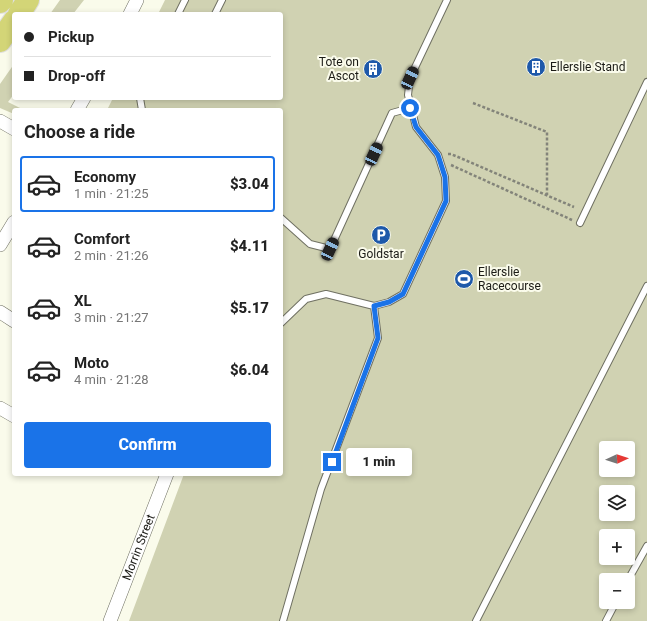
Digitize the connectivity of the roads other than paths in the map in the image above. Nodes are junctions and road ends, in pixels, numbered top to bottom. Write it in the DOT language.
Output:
graph roads {
  1 [pos="2,0"];
  2 [pos="28,0"];
  3 [pos="137,0"];
  4 [pos="185,0"];
  5 [pos="222,0"];
  6 [pos="447,0"];
  7 [pos="0,2"];
  8 [pos="19,12"];
  9 [pos="131,12"];
  10 [pos="179,12"];
  11 [pos="216,12"];
  12 [pos="12,23"];
  13 [pos="0,41"];
  14 [pos="647,82"];
  15 [pos="410,108"];
  16 [pos="0,121"];
  17 [pos="12,128"];
  18 [pos="283,220"];
  19 [pos="580,223"];
  20 [pos="12,225"];
  21 [pos="0,245"];
  22 [pos="647,286"];
  23 [pos="374,306"];
  24 [pos="0,312"];
  25 [pos="12,320"];
  26 [pos="283,321"];
  27 [pos="0,408"];
  28 [pos="12,415"];
  29 [pos="166,476"];
  30 [pos="647,546"];
  31 [pos="632,573"];
  32 [pos="612,609"];
  33 [pos="110,621"];
  34 [pos="282,621"];
  35 [pos="476,621"];
  36 [pos="606,621"];
  1 -- 7 [label="highway"];
  2 -- 8 [label="highway"];
  3 -- 9 [label="street"];
  4 -- 10 [label="lane"];
  5 -- 11 [label="lane"];
  6 -- 15 [label="lane"];
  12 -- 13 [label="highway"];
  14 -- 19 [label="lane"];
  15 -- 18 [label="lane"];
  15 -- 23 [label="lane"];
  16 -- 17 [label="street"];
  20 -- 21 [label="street"];
  22 -- 35 [label="lane"];
  23 -- 26 [label="lane"];
  23 -- 34 [label="lane"];
  24 -- 25 [label="street"];
  27 -- 28 [label="street"];
  29 -- 33 [label="street, Morrin Street"];
  30 -- 31 [label="lane"];
  32 -- 36 [label="lane"];
}
